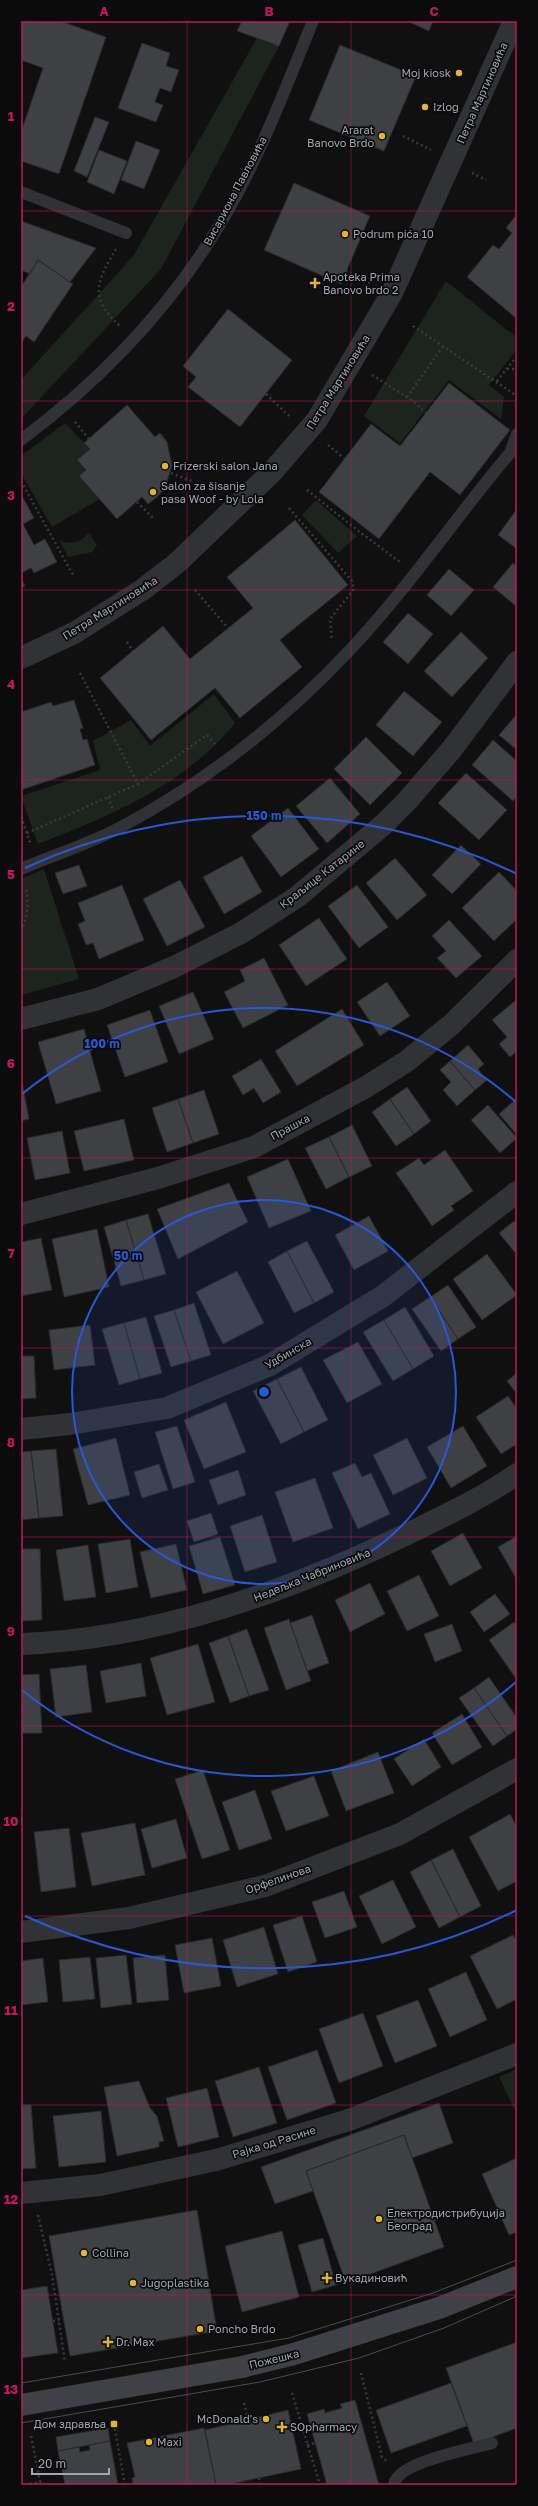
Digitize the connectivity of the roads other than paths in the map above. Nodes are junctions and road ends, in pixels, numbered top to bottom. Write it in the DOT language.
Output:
graph roads {
  1 [pos="313,21"];
  2 [pos="514,21"];
  3 [pos="21,192"];
  4 [pos="126,233"];
  5 [pos="517,434"];
  6 [pos="21,440"];
  7 [pos="21,658"];
  8 [pos="517,662"];
  9 [pos="21,869"];
  10 [pos="517,960"];
  11 [pos="21,1019"];
  12 [pos="517,1192"];
  13 [pos="21,1214"];
  14 [pos="21,1428"];
  15 [pos="517,1474"];
  16 [pos="21,1644"];
  17 [pos="517,1769"];
  18 [pos="21,1932"];
  19 [pos="517,2054"];
  20 [pos="21,2193"];
  21 [pos="517,2277"];
  22 [pos="21,2405"];
  23 [pos="492,2443"];
  24 [pos="394,2485"];
  1 -- 6 [label="lane, Висариона Павловића"];
  2 -- 7 [label="street, Петра Мартиновића"];
  3 -- 4 [label="lane"];
  5 -- 9 [label="lane"];
  8 -- 11 [label="street, Краљице Катарине"];
  10 -- 13 [label="street, Прашка"];
  12 -- 14 [label="street, Удбинска"];
  15 -- 16 [label="street, Недељка Чабриновића"];
  17 -- 18 [label="street, Орфелинова"];
  19 -- 20 [label="street, Рајка од Расине"];
  21 -- 22 [label="main road, Пожешка"];
  23 -- 24 [label="lane"];
}
